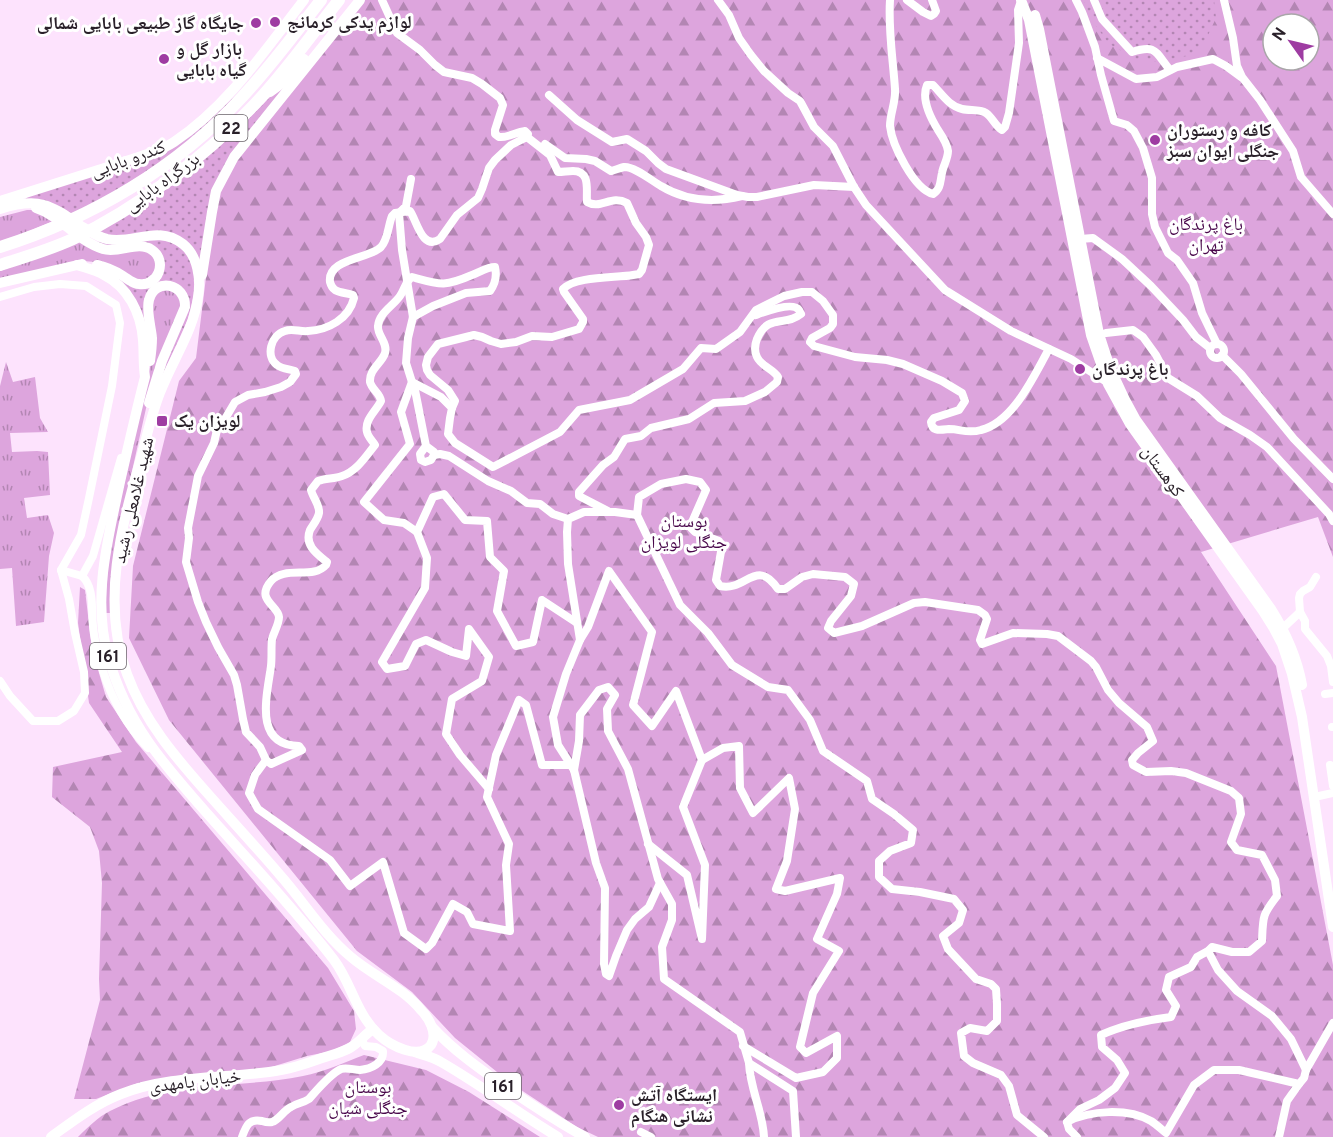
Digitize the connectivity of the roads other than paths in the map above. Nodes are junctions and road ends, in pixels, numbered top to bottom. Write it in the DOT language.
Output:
graph roads {
  1 [pos="304,0"];
  2 [pos="321,0"];
  3 [pos="339,0"];
  4 [pos="360,0"];
  5 [pos="382,0"];
  6 [pos="718,0"];
  7 [pos="890,0"];
  8 [pos="907,0"];
  9 [pos="932,0"];
  10 [pos="1021,0"];
  11 [pos="1028,0"];
  12 [pos="1076,0"];
  13 [pos="1094,0"];
  14 [pos="1224,0"];
  15 [pos="347,17"];
  16 [pos="1097,58"];
  17 [pos="274,60"];
  18 [pos="1170,70"];
  19 [pos="1242,77"];
  20 [pos="549,95"];
  21 [pos="254,106"];
  22 [pos="208,115"];
  23 [pos="527,137"];
  24 [pos="545,144"];
  25 [pos="411,179"];
  26 [pos="854,187"];
  27 [pos="742,196"];
  28 [pos="0,201"];
  29 [pos="0,209"];
  30 [pos="399,213"];
  31 [pos="0,214"];
  32 [pos="1333,214"];
  33 [pos="1080,239"];
  34 [pos="0,247"];
  35 [pos="0,265"];
  36 [pos="77,265"];
  37 [pos="407,280"];
  38 [pos="0,283"];
  39 [pos="199,293"];
  40 [pos="0,297"];
  41 [pos="413,317"];
  42 [pos="751,317"];
  43 [pos="1106,333"];
  44 [pos="1214,346"];
  45 [pos="1049,349"];
  46 [pos="145,377"];
  47 [pos="412,382"];
  48 [pos="1108,384"];
  49 [pos="452,408"];
  50 [pos="133,427"];
  51 [pos="426,446"];
  52 [pos="143,451"];
  53 [pos="434,455"];
  54 [pos="1333,479"];
  55 [pos="611,512"];
  56 [pos="637,515"];
  57 [pos="1332,516"];
  58 [pos="568,519"];
  59 [pos="1203,520"];
  60 [pos="417,532"];
  61 [pos="61,570"];
  62 [pos="82,576"];
  63 [pos="1316,577"];
  64 [pos="1300,612"];
  65 [pos="577,622"];
  66 [pos="1283,628"];
  67 [pos="580,640"];
  68 [pos="0,681"];
  69 [pos="1333,682"];
  70 [pos="702,759"];
  71 [pos="266,760"];
  72 [pos="1330,765"];
  73 [pos="166,767"];
  74 [pos="572,767"];
  75 [pos="1333,786"];
  76 [pos="489,789"];
  77 [pos="1333,794"];
  78 [pos="1318,796"];
  79 [pos="648,843"];
  80 [pos="660,883"];
  81 [pos="1333,886"];
  82 [pos="1333,927"];
  83 [pos="1208,951"];
  84 [pos="363,1016"];
  85 [pos="1333,1023"];
  86 [pos="430,1024"];
  87 [pos="373,1029"];
  88 [pos="362,1040"];
  89 [pos="449,1045"];
  90 [pos="743,1046"];
  91 [pos="348,1049"];
  92 [pos="414,1052"];
  93 [pos="439,1061"];
  94 [pos="748,1063"];
  95 [pos="1306,1070"];
  96 [pos="1299,1084"];
  97 [pos="1067,1122"];
  98 [pos="641,1132"];
  99 [pos="1165,1135"];
  100 [pos="51,1137"];
  101 [pos="242,1137"];
  102 [pos="558,1137"];
  103 [pos="585,1137"];
  104 [pos="651,1137"];
  105 [pos="764,1137"];
  106 [pos="796,1137"];
  107 [pos="1044,1137"];
  108 [pos="1077,1137"];
  109 [pos="1279,1137"];
  1 -- 22 [label="main road, کندرو بابایی"];
  2 -- 17 [label="highway, بزرگراه بابایی / 22"];
  3 -- 21 [label="highway, بزرگراه بابایی / 22"];
  4 -- 15 [label="main road"];
  5 -- 23 [label="street"];
  6 -- 26 [label="street"];
  7 -- 10 [label="street"];
  8 -- 9 [label="street"];
  10 -- 48 [label="main road, کوهستان"];
  11 -- 33 [label="main road, کوهستان"];
  12 -- 16 [label="street"];
  13 -- 18 [label="street"];
  14 -- 19 [label="street"];
  15 -- 21 [label="main road"];
  15 -- 39 [label="main road"];
  16 -- 18 [label="street"];
  16 -- 44 [label="street"];
  17 -- 22 [label="main road"];
  17 -- 34 [label="highway, بزرگراه بابایی / 22"];
  18 -- 19 [label="street"];
  19 -- 32 [label="street"];
  20 -- 27 [label="street"];
  21 -- 35 [label="highway, بزرگراه بابایی / 22"];
  22 -- 28 [label="main road, کندرو بابایی"];
  23 -- 30 [label="street"];
  23 -- 49 [label="street"];
  24 -- 27 [label="street"];
  25 -- 30 [label="street"];
  26 -- 27 [label="street"];
  26 -- 45 [label="street"];
  29 -- 39 [label="main road, شهید غلامعلی رشید / 161"];
  30 -- 37 [label="street"];
  30 -- 71 [label="street"];
  31 -- 36 [label="main road"];
  33 -- 44 [label="street"];
  33 -- 59 [label="main road, کوهستان"];
  36 -- 38 [label="main road"];
  36 -- 46 [label="main road, شهید غلامعلی رشید / 161"];
  37 -- 41 [label="street"];
  37 -- 41 [label="street"];
  37 -- 71 [label="street"];
  39 -- 52 [label="main road, شهید غلامعلی رشید / 161"];
  40 -- 61 [label="street"];
  41 -- 47 [label="street"];
  42 -- 45 [label="street"];
  42 -- 49 [label="street"];
  42 -- 55 [label="street"];
  43 -- 57 [label="street"];
  44 -- 54 [label="street"];
  45 -- 48 [label="street"];
  46 -- 50 [label="main road, شهید غلامعلی رشید / 161"];
  46 -- 52 [label="main road"];
  47 -- 49 [label="street"];
  47 -- 51 [label="street"];
  47 -- 60 [label="street"];
  48 -- 59 [label="main road, کوهستان"];
  50 -- 62 [label="street"];
  50 -- 73 [label="main road, شهید غلامعلی رشید / 161"];
  51 -- 53 [label="street"];
  51 -- 53 [label="street"];
  52 -- 86 [label="main road, شهید غلامعلی رشید / 161"];
  53 -- 58 [label="street"];
  55 -- 56 [label="street"];
  55 -- 58 [label="street"];
  56 -- 83 [label="street"];
  56 -- 107 [label="street"];
  58 -- 65 [label="street"];
  59 -- 66 [label="main road, کوهستان"];
  59 -- 82 [label="main road, کوهستان"];
  60 -- 65 [label="street"];
  60 -- 76 [label="street"];
  61 -- 62 [label="street"];
  61 -- 68 [label="street"];
  62 -- 73 [label="street"];
  63 -- 64 [label="street"];
  64 -- 66 [label="street"];
  64 -- 69 [label="street"];
  65 -- 67 [label="street"];
  66 -- 78 [label="main road, کوهستان"];
  67 -- 70 [label="street"];
  67 -- 74 [label="street"];
  70 -- 79 [label="street"];
  70 -- 90 [label="street"];
  71 -- 76 [label="street"];
  72 -- 75 [label="street"];
  73 -- 84 [label="main road, شهید غلامعلی رشید / 161"];
  74 -- 76 [label="street"];
  74 -- 79 [label="street"];
  74 -- 80 [label="street"];
  77 -- 78 [label="street"];
  78 -- 81 [label="main road, کوهستان"];
  79 -- 80 [label="street"];
  80 -- 90 [label="street"];
  83 -- 95 [label="street"];
  83 -- 97 [label="street"];
  84 -- 87 [label="main road, شهید غلامعلی رشید"];
  84 -- 91 [label="main road"];
  85 -- 95 [label="street"];
  86 -- 89 [label="main road, 161"];
  86 -- 92 [label="main road"];
  87 -- 88 [label="main road, خیابان یامهدی"];
  87 -- 92 [label="main road, شهید غلامعلی رشید"];
  88 -- 91 [label="main road, خیابان یامهدی"];
  88 -- 101 [label="street"];
  89 -- 93 [label="main road"];
  89 -- 103 [label="main road, 161"];
  90 -- 94 [label="street"];
  91 -- 100 [label="main road, خیابان یامهدی"];
  92 -- 93 [label="main road, 161"];
  93 -- 102 [label="main road, 161"];
  94 -- 105 [label="street"];
  94 -- 106 [label="street"];
  95 -- 96 [label="street"];
  96 -- 99 [label="street"];
  96 -- 109 [label="street"];
  97 -- 99 [label="street"];
  97 -- 108 [label="street"];
  98 -- 104 [label="street"];
}
